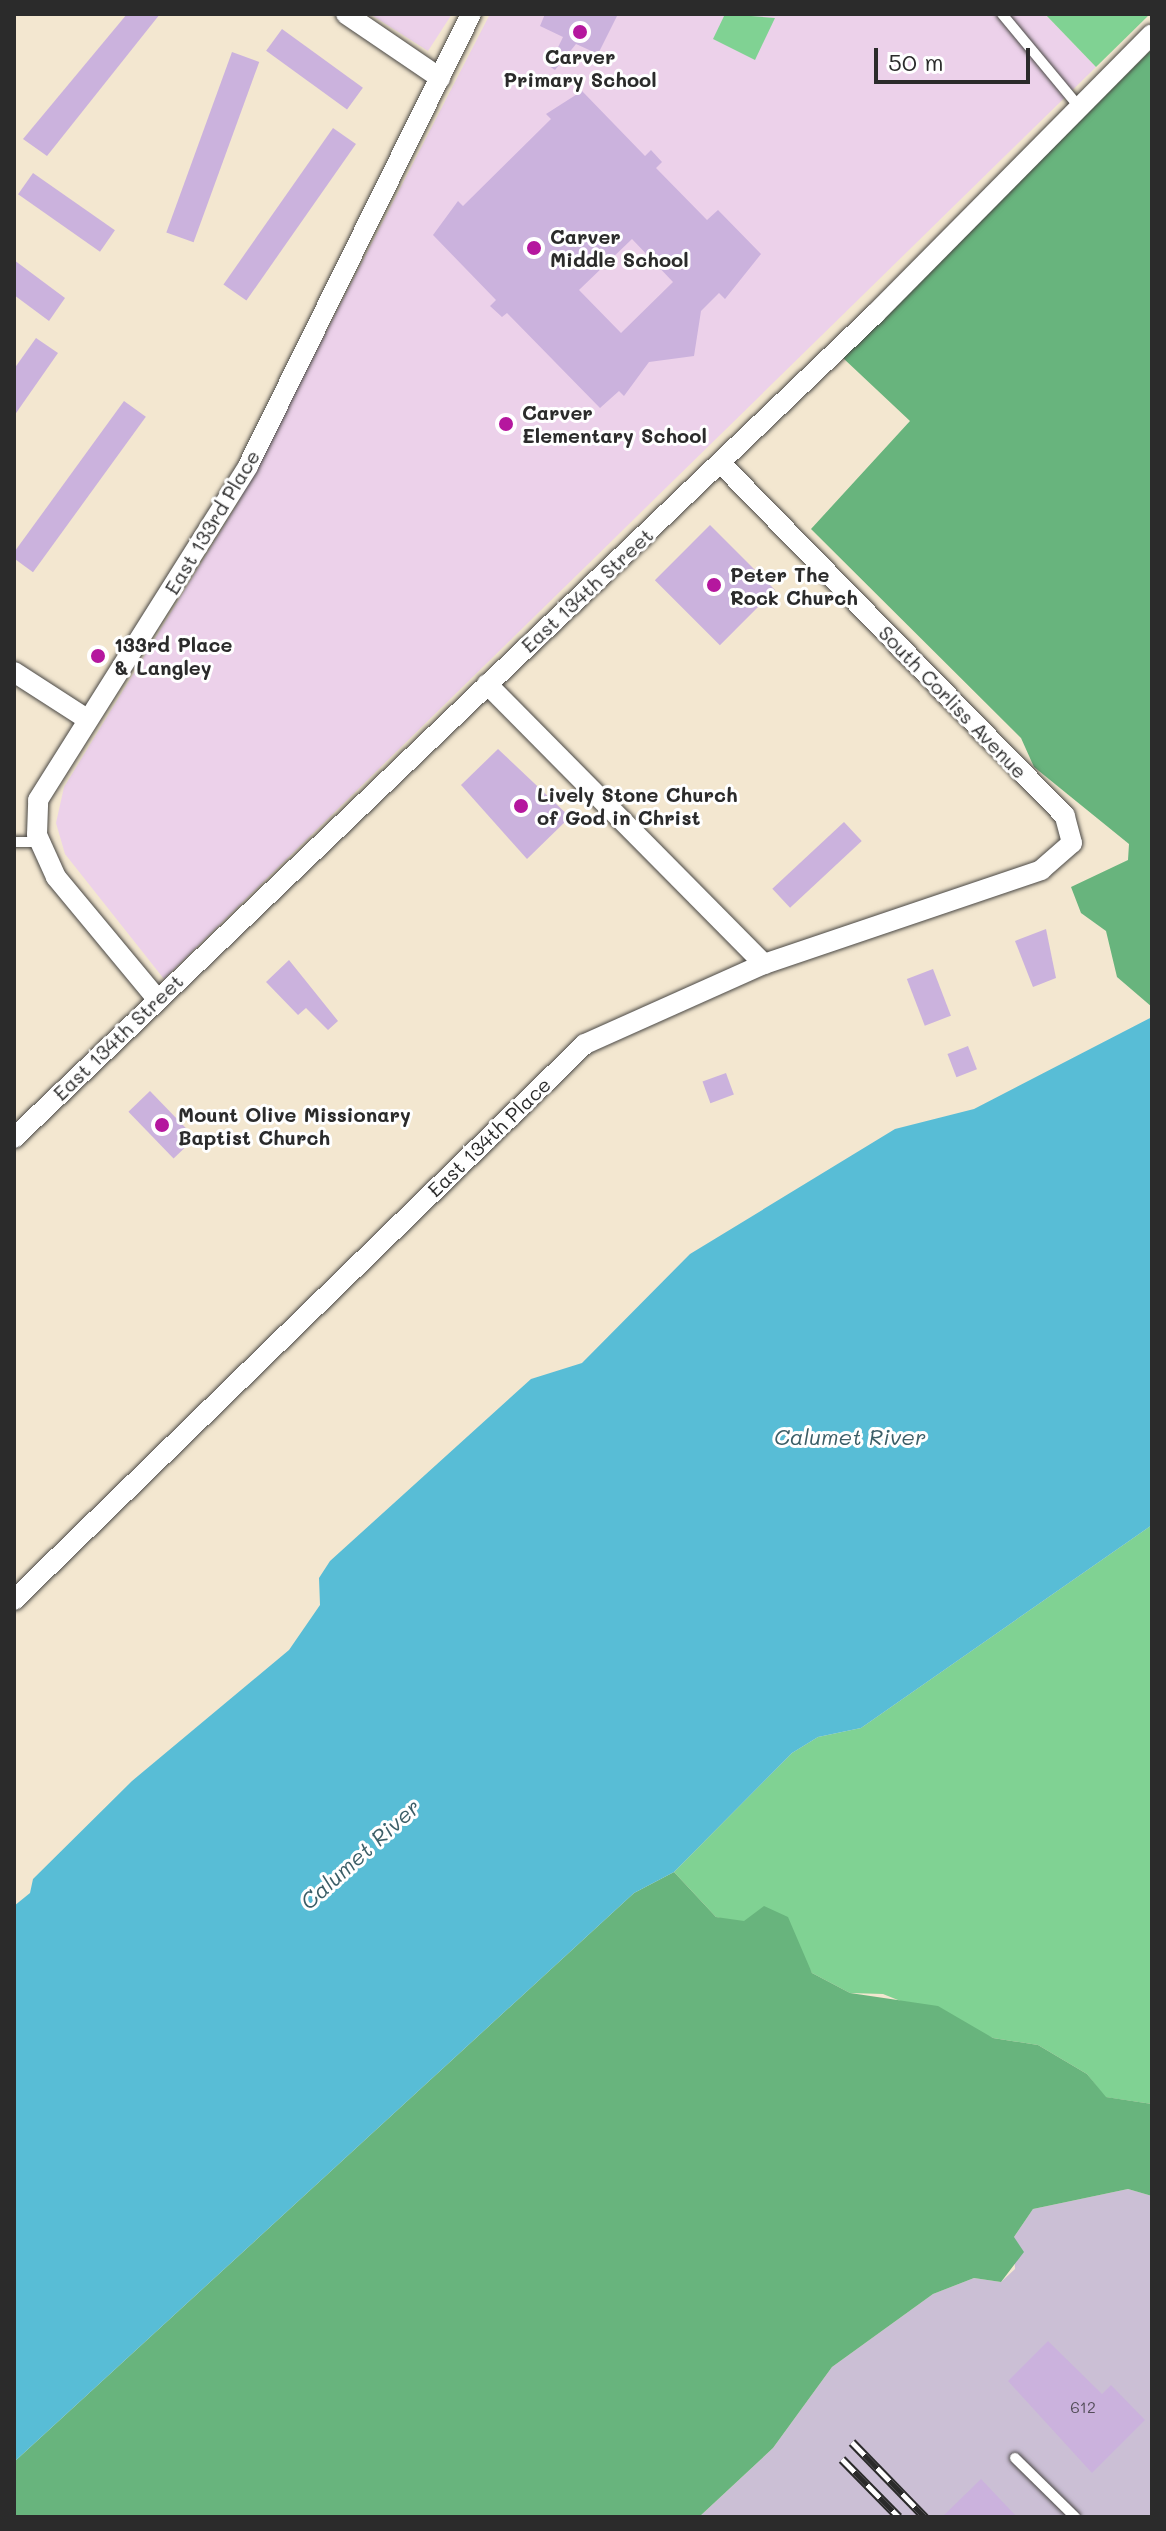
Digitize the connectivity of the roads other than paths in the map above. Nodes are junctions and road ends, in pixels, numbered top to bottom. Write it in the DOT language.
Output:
graph roads {
  1 [pos="346,14"];
  2 [pos="471,14"];
  3 [pos="1002,14"];
  4 [pos="1152,34"];
  5 [pos="440,78"];
  6 [pos="1080,108"];
  7 [pos="720,463"];
  8 [pos="14,672"];
  9 [pos="487,684"];
  10 [pos="87,719"];
  11 [pos="14,842"];
  12 [pos="39,842"];
  13 [pos="1072,843"];
  14 [pos="764,964"];
  15 [pos="158,1000"];
  16 [pos="14,1138"];
  17 [pos="14,1600"];
  18 [pos="1015,2458"];
  19 [pos="1075,2517"];
  1 -- 5 [label="street"];
  2 -- 5 [label="street, East 133rd Place"];
  3 -- 6 [label="lane"];
  4 -- 6 [label="street, East 134th Street"];
  5 -- 10 [label="street, East 133rd Place"];
  6 -- 7 [label="street, East 134th Street"];
  7 -- 9 [label="street, East 134th Street"];
  7 -- 13 [label="street, South Corliss Avenue"];
  8 -- 10 [label="street"];
  9 -- 14 [label="street"];
  9 -- 15 [label="street, East 134th Street"];
  10 -- 12 [label="street, East 133rd Place"];
  11 -- 12 [label="lane"];
  12 -- 15 [label="street, East 133rd Place"];
  13 -- 14 [label="street, East 134th Place"];
  14 -- 17 [label="street, East 134th Place"];
  15 -- 16 [label="street, East 134th Street"];
  18 -- 19 [label="lane"];
}
